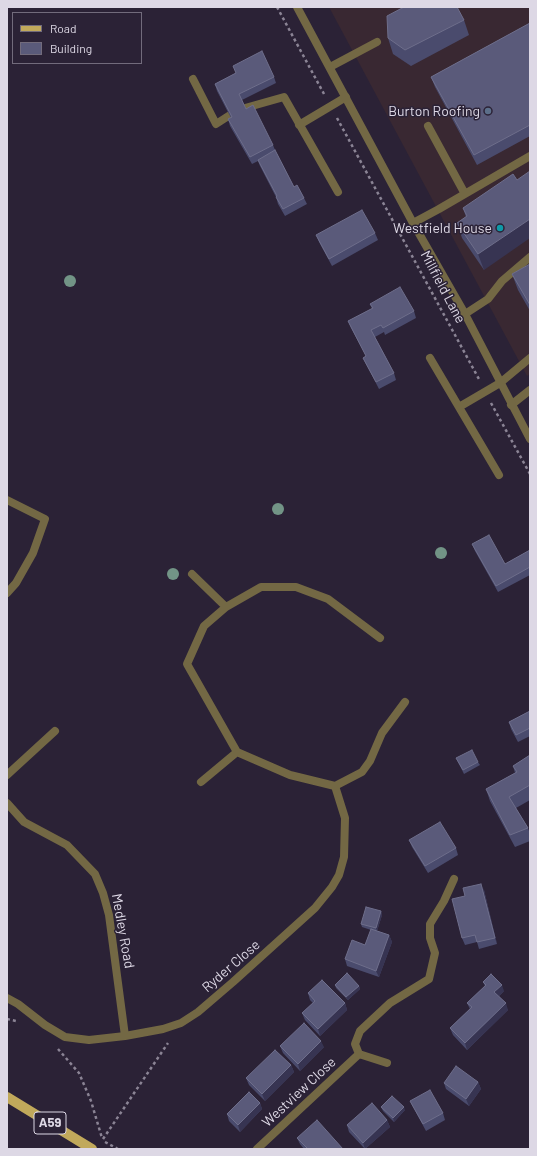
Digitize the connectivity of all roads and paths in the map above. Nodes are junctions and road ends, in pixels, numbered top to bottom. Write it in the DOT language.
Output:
graph roads {
  1 [pos="277,7"];
  2 [pos="297,7"];
  3 [pos="376,42"];
  4 [pos="330,67"];
  5 [pos="193,79"];
  6 [pos="346,97"];
  7 [pos="331,106"];
  8 [pos="245,108"];
  9 [pos="230,115"];
  10 [pos="299,124"];
  11 [pos="428,126"];
  12 [pos="530,156"];
  13 [pos="338,192"];
  14 [pos="465,194"];
  15 [pos="413,223"];
  16 [pos="530,257"];
  17 [pos="465,314"];
  18 [pos="430,358"];
  19 [pos="530,358"];
  20 [pos="500,383"];
  21 [pos="530,390"];
  22 [pos="486,392"];
  23 [pos="511,405"];
  24 [pos="459,407"];
  25 [pos="530,439"];
  26 [pos="530,474"];
  27 [pos="499,475"];
  28 [pos="7,500"];
  29 [pos="192,574"];
  30 [pos="7,593"];
  31 [pos="226,606"];
  32 [pos="380,638"];
  33 [pos="404,702"];
  34 [pos="56,731"];
  35 [pos="237,752"];
  36 [pos="7,775"];
  37 [pos="202,782"];
  38 [pos="335,786"];
  39 [pos="7,803"];
  40 [pos="454,879"];
  41 [pos="7,998"];
  42 [pos="7,1019"];
  43 [pos="21,1022"];
  44 [pos="181,1023"];
  45 [pos="125,1036"];
  46 [pos="55,1046"];
  47 [pos="359,1054"];
  48 [pos="387,1063"];
  49 [pos="7,1096"];
  50 [pos="92,1149"];
  51 [pos="257,1149"];
  1 -- 7 [label="path, Millfield Lane"];
  2 -- 4 [label="street, Millfield Lane"];
  3 -- 4 [label="street"];
  4 -- 6 [label="street, Millfield Lane"];
  5 -- 9 [label="street"];
  6 -- 7 [label="street"];
  6 -- 15 [label="street, Millfield Lane"];
  7 -- 10 [label="street"];
  7 -- 22 [label="path, Millfield Lane"];
  8 -- 10 [label="street"];
  10 -- 13 [label="street"];
  11 -- 14 [label="street"];
  12 -- 14 [label="street"];
  14 -- 15 [label="street"];
  15 -- 17 [label="street, Millfield Lane"];
  16 -- 17 [label="street"];
  17 -- 20 [label="street, Millfield Lane"];
  18 -- 24 [label="street"];
  19 -- 20 [label="street"];
  20 -- 22 [label="street"];
  20 -- 23 [label="street, Millfield Lane"];
  21 -- 23 [label="street"];
  22 -- 24 [label="street"];
  22 -- 26 [label="path, Millfield Lane"];
  23 -- 25 [label="street, Millfield Lane"];
  24 -- 27 [label="street"];
  28 -- 30 [label="street"];
  29 -- 31 [label="street"];
  31 -- 32 [label="street"];
  31 -- 35 [label="street"];
  33 -- 38 [label="street"];
  34 -- 36 [label="street"];
  35 -- 37 [label="street"];
  35 -- 38 [label="street"];
  38 -- 44 [label="street, Ryder Close"];
  39 -- 45 [label="street, Medley Road"];
  40 -- 47 [label="street"];
  41 -- 45 [label="street, Ryder Close"];
  42 -- 43 [label="path"];
  44 -- 45 [label="street, Ryder Close"];
  44 -- 46 [label="path"];
  47 -- 48 [label="street"];
  47 -- 51 [label="street, Westview Close"];
  49 -- 50 [label="main road, A59"];
}
